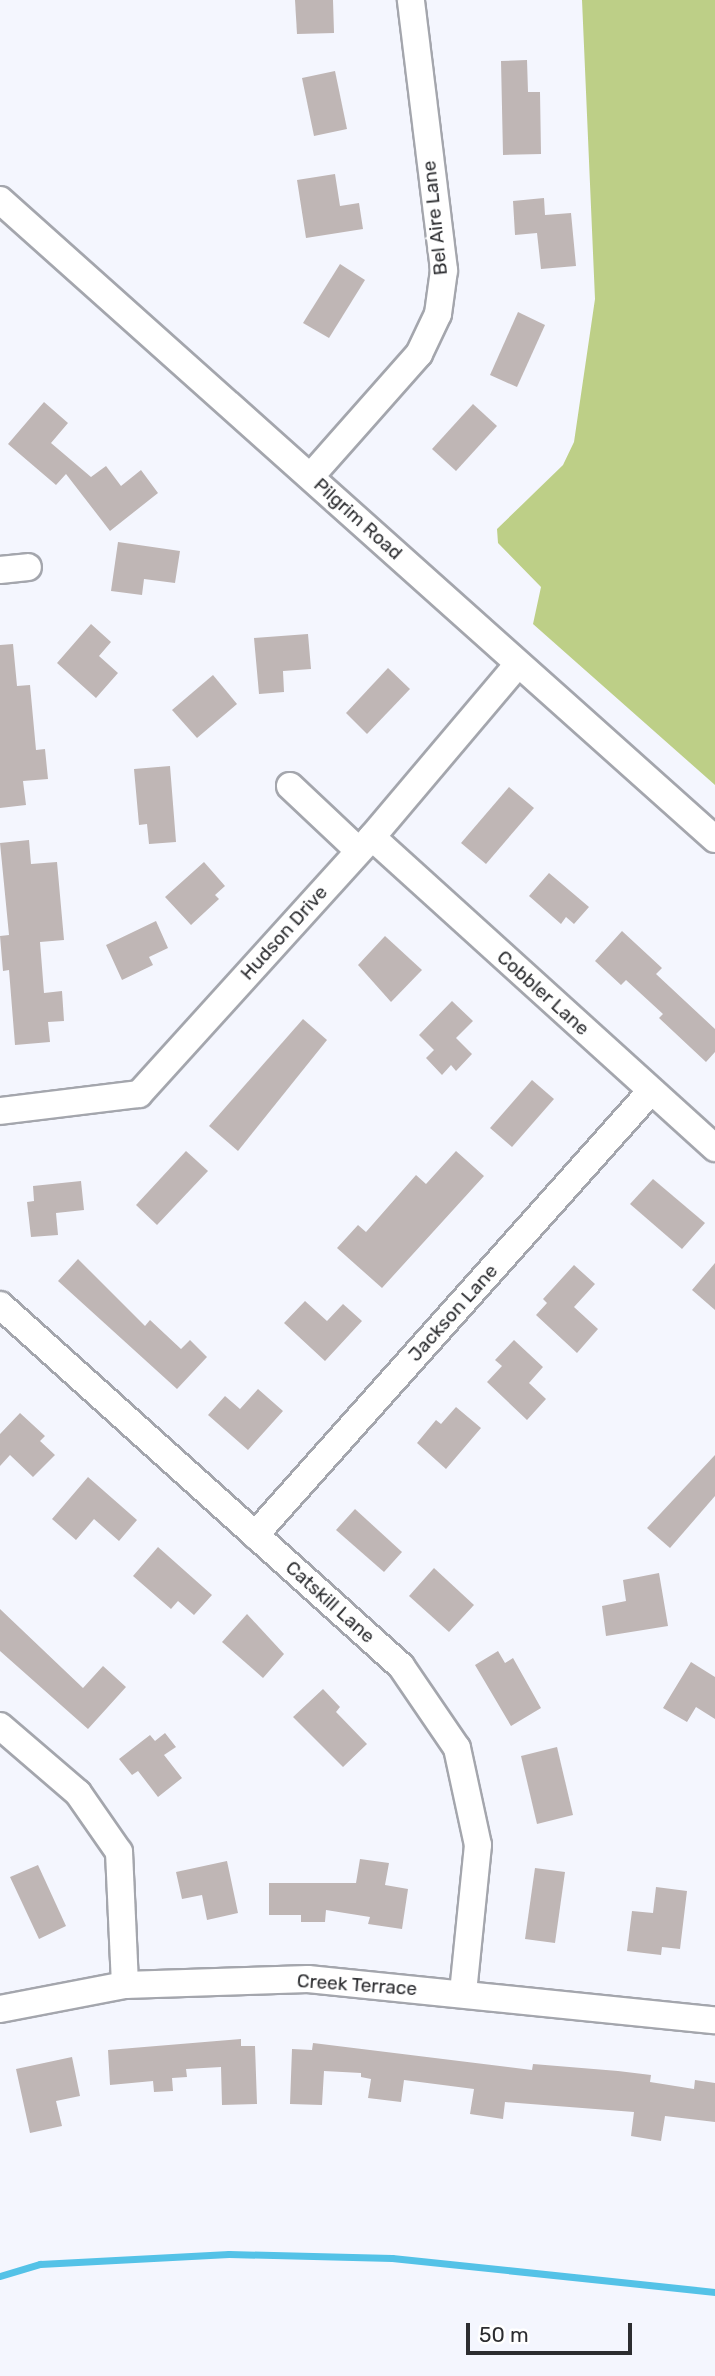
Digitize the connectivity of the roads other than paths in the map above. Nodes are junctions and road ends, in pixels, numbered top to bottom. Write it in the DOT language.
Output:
graph roads {
  1 [pos="411,0"];
  2 [pos="0,200"];
  3 [pos="311,476"];
  4 [pos="27,567"];
  5 [pos="0,570"];
  6 [pos="518,664"];
  7 [pos="290,786"];
  8 [pos="715,839"];
  9 [pos="365,844"];
  10 [pos="651,1091"];
  11 [pos="0,1111"];
  12 [pos="715,1149"];
  13 [pos="0,1305"];
  14 [pos="255,1535"];
  15 [pos="0,1726"];
  16 [pos="125,1985"];
  17 [pos="463,1993"];
  18 [pos="0,2009"];
  19 [pos="715,2020"];
  1 -- 3 [label="street, Bel Aire Lane"];
  2 -- 3 [label="street, Pilgrim Road"];
  3 -- 6 [label="street, Pilgrim Road"];
  4 -- 5 [label="street"];
  6 -- 8 [label="street, Pilgrim Road"];
  6 -- 9 [label="street, Hudson Drive"];
  7 -- 9 [label="street, Cobbler Lane"];
  9 -- 10 [label="street, Cobbler Lane"];
  9 -- 11 [label="street, Hudson Drive"];
  10 -- 12 [label="street, Cobbler Lane"];
  10 -- 14 [label="street, Jackson Lane"];
  13 -- 14 [label="street, Catskill Lane"];
  14 -- 17 [label="street, Catskill Lane"];
  15 -- 16 [label="street"];
  16 -- 17 [label="street, Creek Terrace"];
  16 -- 18 [label="street, Creek Terrace"];
  17 -- 19 [label="street, Creek Terrace"];
}
